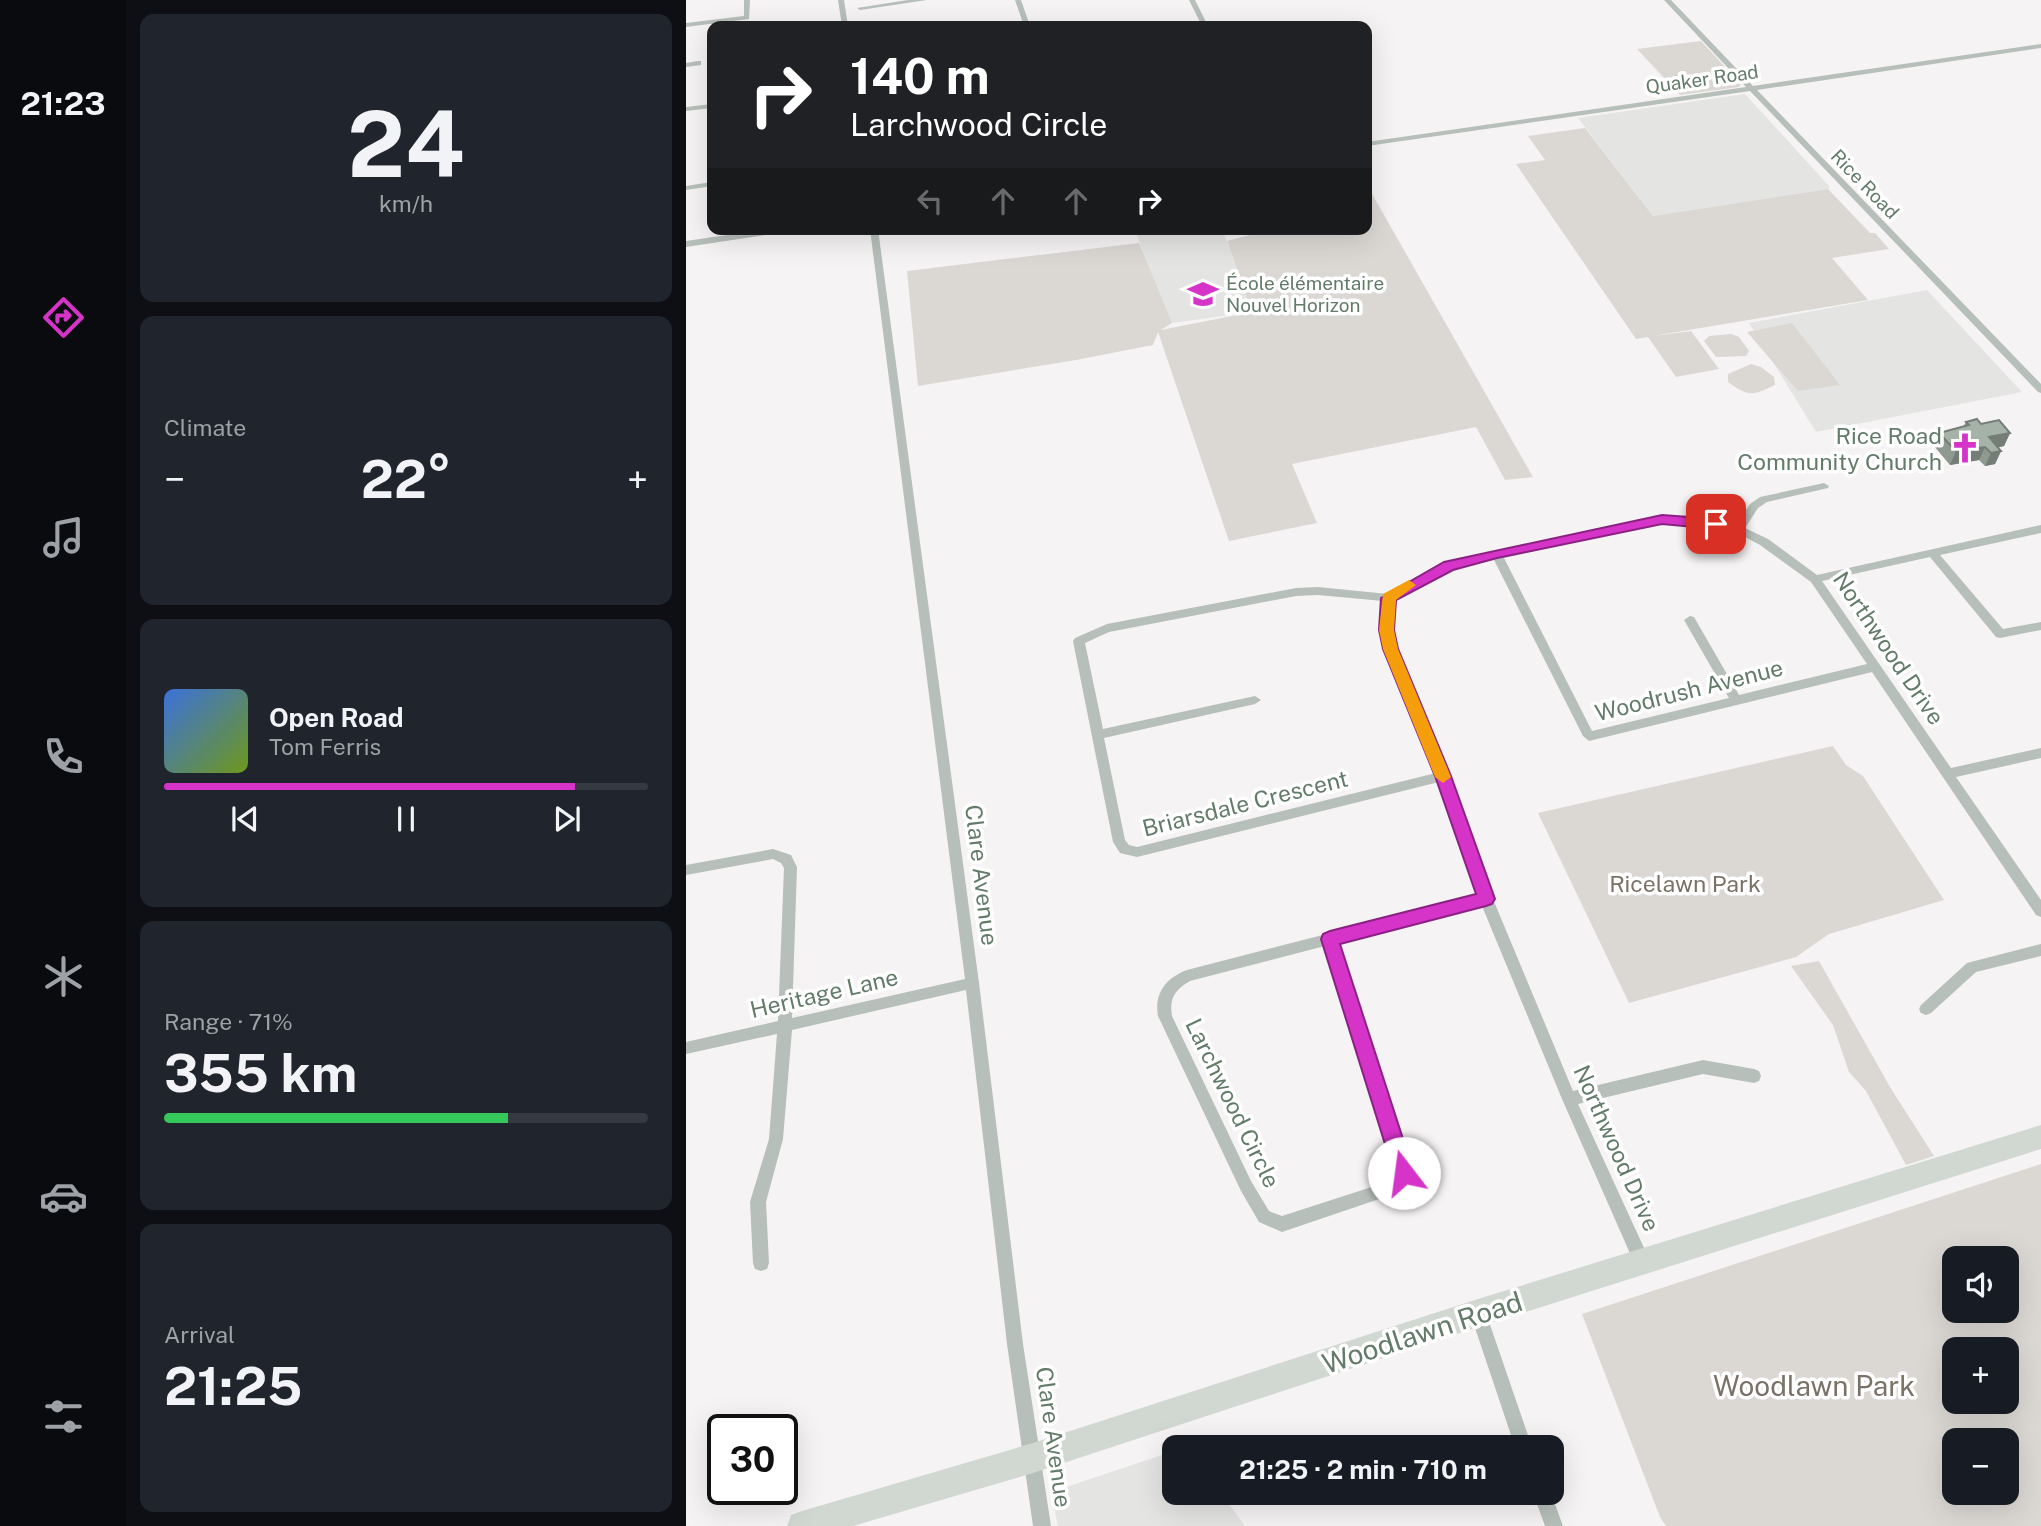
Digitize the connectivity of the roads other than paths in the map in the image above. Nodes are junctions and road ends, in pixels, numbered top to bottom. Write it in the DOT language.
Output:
graph roads {
  1 [pos="747,0"];
  2 [pos="841,0"];
  3 [pos="924,0"];
  4 [pos="1017,0"];
  5 [pos="1192,0"];
  6 [pos="1667,0"];
  7 [pos="860,8"];
  8 [pos="721,21"];
  9 [pos="844,21"];
  10 [pos="1025,21"];
  11 [pos="1202,21"];
  12 [pos="707,23"];
  13 [pos="686,25"];
  14 [pos="2041,46"];
  15 [pos="698,63"];
  16 [pos="686,65"];
  17 [pos="1751,88"];
  18 [pos="707,107"];
  19 [pos="686,109"];
  20 [pos="1372,143"];
  21 [pos="707,185"];
  22 [pos="686,188"];
  23 [pos="745,235"];
  24 [pos="875,235"];
  25 [pos="686,244"];
  26 [pos="2041,390"];
  27 [pos="1824,485"];
  28 [pos="1739,529"];
  29 [pos="2041,529"];
  30 [pos="1497,554"];
  31 [pos="1933,554"];
  32 [pos="1815,579"];
  33 [pos="1388,598"];
  34 [pos="1690,620"];
  35 [pos="2041,626"];
  36 [pos="1874,667"];
  37 [pos="1255,700"];
  38 [pos="1736,701"];
  39 [pos="1097,735"];
  40 [pos="2041,753"];
  41 [pos="1947,774"];
  42 [pos="1443,776"];
  43 [pos="686,870"];
  44 [pos="1486,899"];
  45 [pos="2041,911"];
  46 [pos="1330,939"];
  47 [pos="2041,950"];
  48 [pos="972,983"];
  49 [pos="1926,1009"];
  50 [pos="785,1026"];
  51 [pos="686,1048"];
  52 [pos="1754,1076"];
  53 [pos="1569,1099"];
  54 [pos="2041,1137"];
  55 [pos="1642,1261"];
  56 [pos="761,1263"];
  57 [pos="1478,1313"];
  58 [pos="1520,1435"];
  59 [pos="1033,1458"];
  60 [pos="1546,1505"];
  61 [pos="802,1526"];
  62 [pos="1042,1526"];
  63 [pos="1554,1526"];
  1 -- 8 [label="street"];
  2 -- 9 [label="street"];
  3 -- 7 [label="street"];
  4 -- 10 [label="street"];
  5 -- 11 [label="street"];
  6 -- 17 [label="street, Rice Road"];
  12 -- 13 [label="street"];
  14 -- 17 [label="street, Quaker Road"];
  15 -- 16 [label="street"];
  17 -- 20 [label="street, Quaker Road"];
  17 -- 26 [label="street, Rice Road"];
  18 -- 19 [label="street"];
  21 -- 22 [label="street"];
  23 -- 25 [label="street"];
  24 -- 48 [label="street, Clare Avenue"];
  27 -- 28 [label="street"];
  28 -- 30 [label="street, Northwood Drive"];
  28 -- 32 [label="street, Northwood Drive"];
  29 -- 31 [label="street"];
  30 -- 33 [label="street, Northwood Drive"];
  30 -- 38 [label="street, Woodrush Avenue"];
  31 -- 32 [label="street"];
  31 -- 35 [label="street"];
  32 -- 36 [label="street, Northwood Drive"];
  33 -- 39 [label="street, Briarsdale Crescent"];
  33 -- 42 [label="street, Northwood Drive"];
  34 -- 38 [label="street"];
  36 -- 38 [label="street, Woodrush Avenue"];
  36 -- 41 [label="street, Northwood Drive"];
  37 -- 39 [label="street"];
  39 -- 42 [label="street, Briarsdale Crescent"];
  40 -- 41 [label="street"];
  41 -- 45 [label="street, Northwood Drive"];
  42 -- 44 [label="street, Northwood Drive"];
  43 -- 50 [label="street"];
  44 -- 46 [label="street, Larchwood Circle"];
  44 -- 53 [label="street, Northwood Drive"];
  46 -- 46 [label="street, Larchwood Circle"];
  47 -- 49 [label="street"];
  48 -- 50 [label="street, Heritage Lane"];
  48 -- 59 [label="street, Clare Avenue"];
  50 -- 51 [label="street, Heritage Lane"];
  50 -- 56 [label="street"];
  52 -- 53 [label="street"];
  53 -- 55 [label="street, Northwood Drive"];
  54 -- 55 [label="main road, Woodlawn Road"];
  55 -- 57 [label="main road, Woodlawn Road"];
  57 -- 58 [label="street"];
  57 -- 59 [label="main road, Woodlawn Road"];
  59 -- 61 [label="main road, Woodlawn Road"];
  59 -- 62 [label="street, Clare Avenue"];
  60 -- 63 [label="street"];
}
